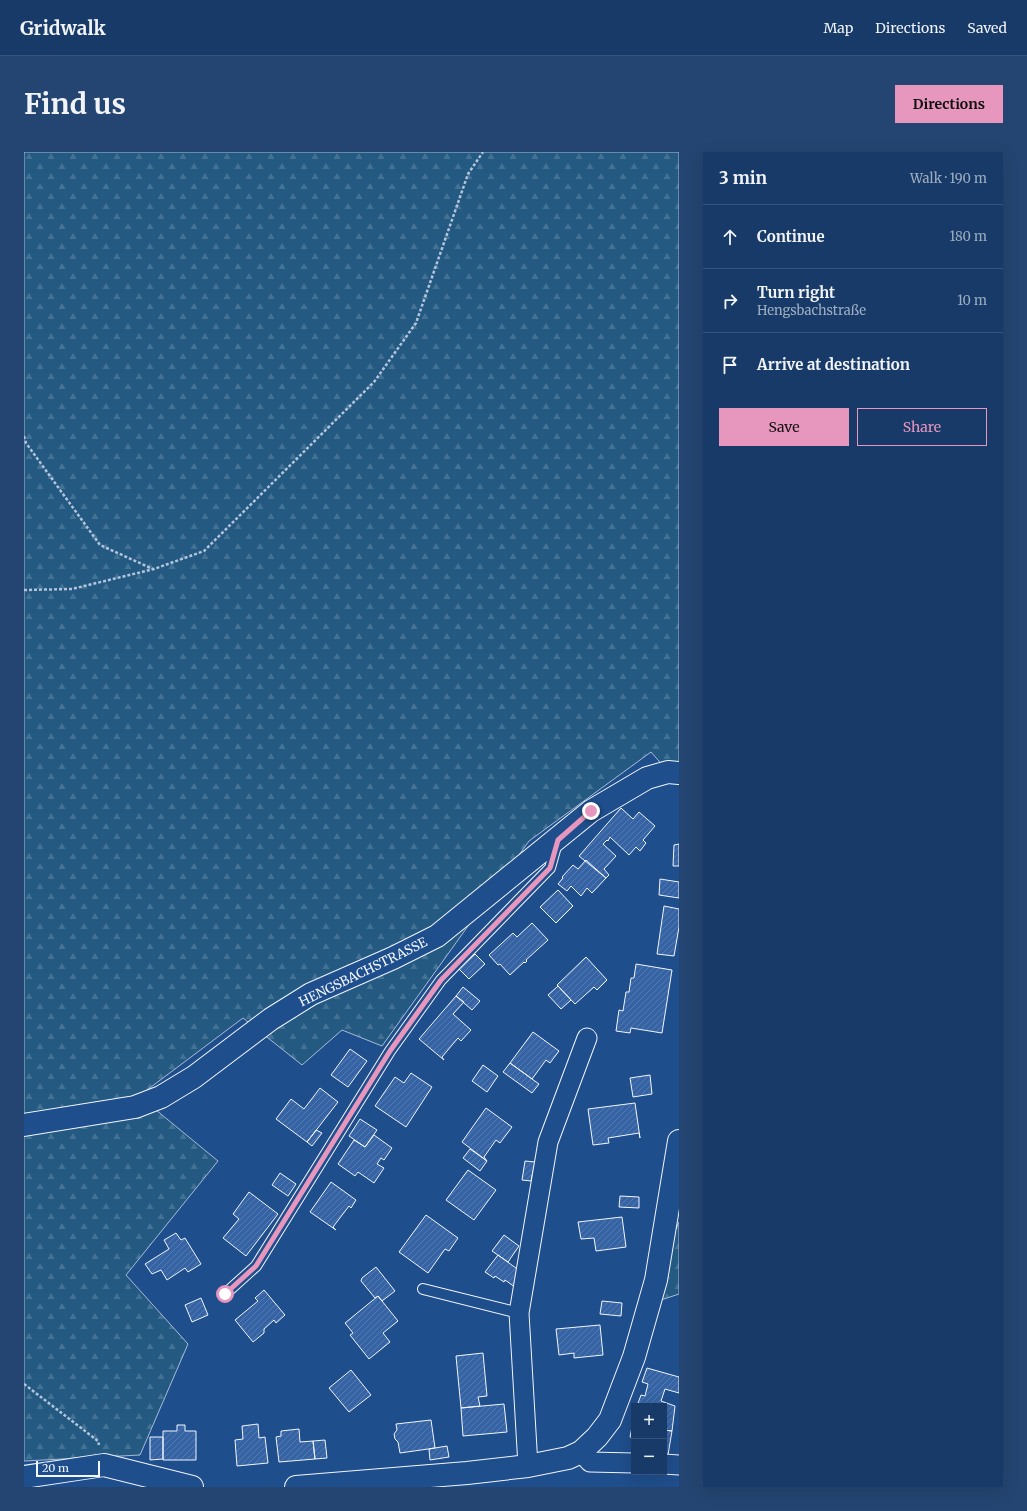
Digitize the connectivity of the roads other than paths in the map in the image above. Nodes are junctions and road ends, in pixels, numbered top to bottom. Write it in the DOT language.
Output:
graph roads {
  1 [pos="679,773"];
  2 [pos="558,840"];
  3 [pos="587,1038"];
  4 [pos="24,1125"];
  5 [pos="679,1141"];
  6 [pos="424,1288"];
  7 [pos="225,1294"];
  8 [pos="519,1313"];
  9 [pos="581,1452"];
  10 [pos="631,1463"];
  11 [pos="667,1464"];
  12 [pos="679,1465"];
  13 [pos="528,1466"];
  14 [pos="24,1477"];
  15 [pos="192,1487"];
  16 [pos="296,1487"];
  1 -- 2 [label="street, HENGSBACHSTRASSE"];
  2 -- 4 [label="street, HENGSBACHSTRASSE"];
  2 -- 7 [label="lane"];
  3 -- 8 [label="street"];
  5 -- 9 [label="street"];
  6 -- 8 [label="lane"];
  8 -- 13 [label="street"];
  9 -- 10 [label="street"];
  9 -- 13 [label="street"];
  11 -- 12 [label="street"];
  13 -- 16 [label="street"];
  14 -- 15 [label="street"];
}
